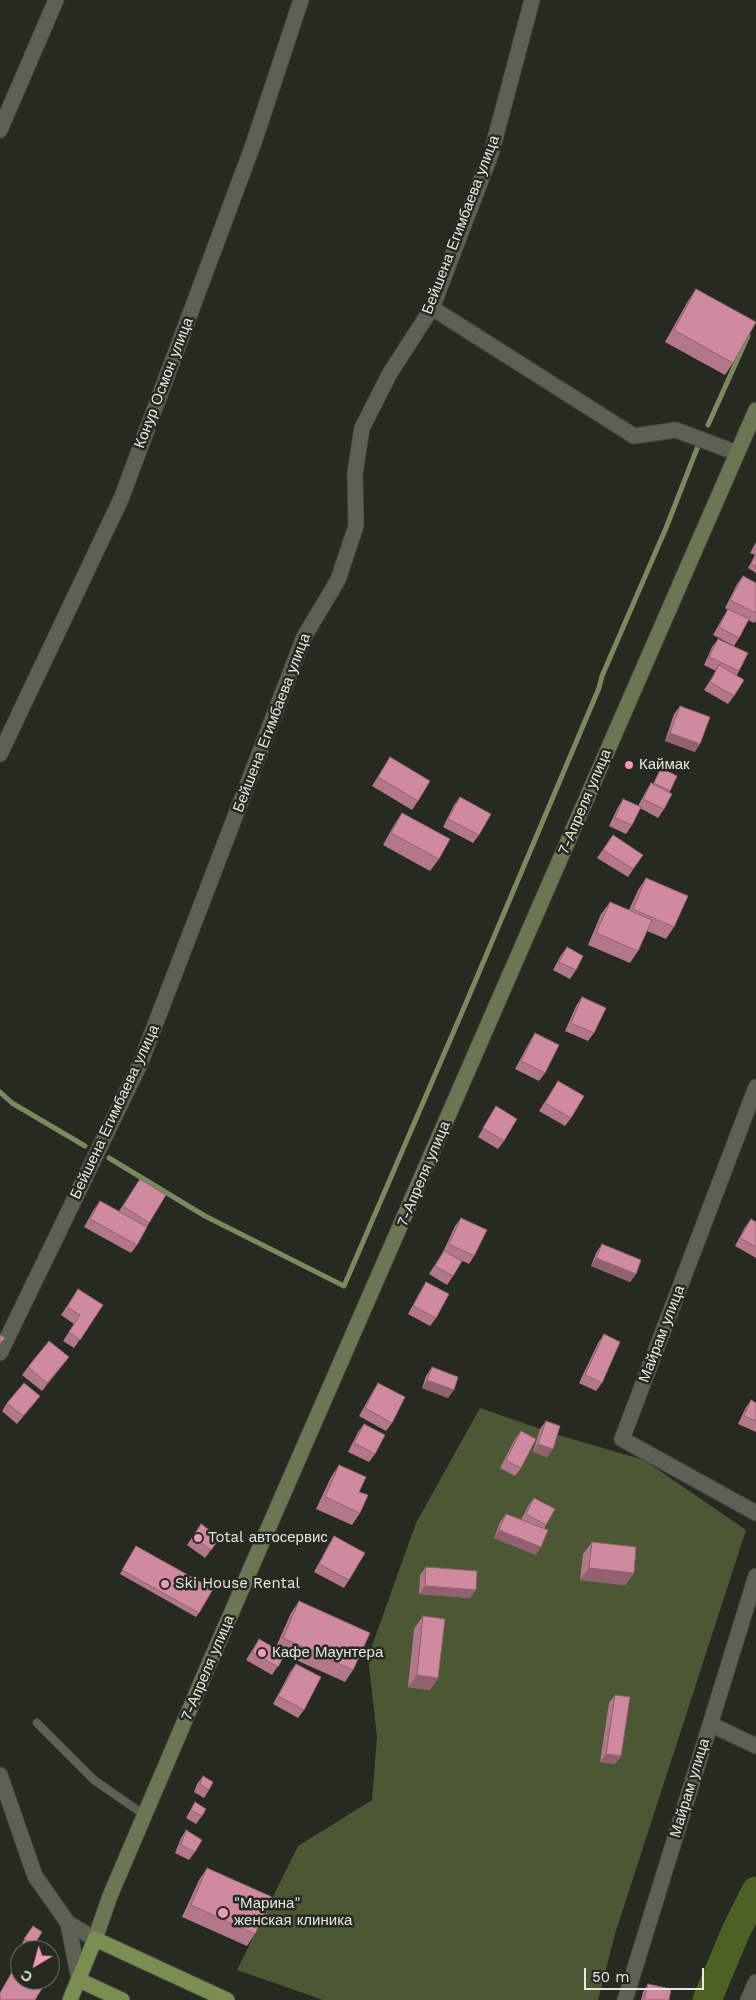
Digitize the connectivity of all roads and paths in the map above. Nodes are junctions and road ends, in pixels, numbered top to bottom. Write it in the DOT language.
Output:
graph roads {
  1 [pos="56,0"];
  2 [pos="301,0"];
  3 [pos="532,0"];
  4 [pos="0,130"];
  5 [pos="432,308"];
  6 [pos="756,410"];
  7 [pos="737,453"];
  8 [pos="0,754"];
  9 [pos="756,1087"];
  10 [pos="0,1353"];
  11 [pos="756,1513"];
  12 [pos="756,1576"];
  13 [pos="37,1723"];
  14 [pos="710,1724"];
  15 [pos="755,1745"];
  16 [pos="0,1775"];
  17 [pos="146,1816"];
  18 [pos="68,1923"];
  19 [pos="95,1938"];
  20 [pos="79,1980"];
  21 [pos="756,1982"];
  22 [pos="70,2000"];
  23 [pos="122,2000"];
  24 [pos="227,2000"];
  25 [pos="625,2000"];
  26 [pos="748,2000"];
  1 -- 4 [label="street"];
  2 -- 8 [label="street, Конур Осмон улица"];
  3 -- 5 [label="street, Бейшена Егимбаева улица"];
  5 -- 7 [label="street"];
  5 -- 10 [label="street, Бейшена Егимбаева улица"];
  6 -- 7 [label="main road, 7-Апреля улица"];
  7 -- 17 [label="main road, 7-Апреля улица"];
  9 -- 11 [label="street, Майрам улица"];
  12 -- 14 [label="street, Майрам улица"];
  13 -- 17 [label="lane"];
  14 -- 15 [label="street"];
  14 -- 25 [label="street, Майрам улица"];
  16 -- 18 [label="street"];
  17 -- 19 [label="main road, 7-Апреля улица"];
  18 -- 19 [label="street"];
  18 -- 20 [label="street"];
  19 -- 20 [label="main road"];
  19 -- 24 [label="main road"];
  20 -- 22 [label="main road"];
  20 -- 23 [label="main road"];
  21 -- 26 [label="street"];
}
